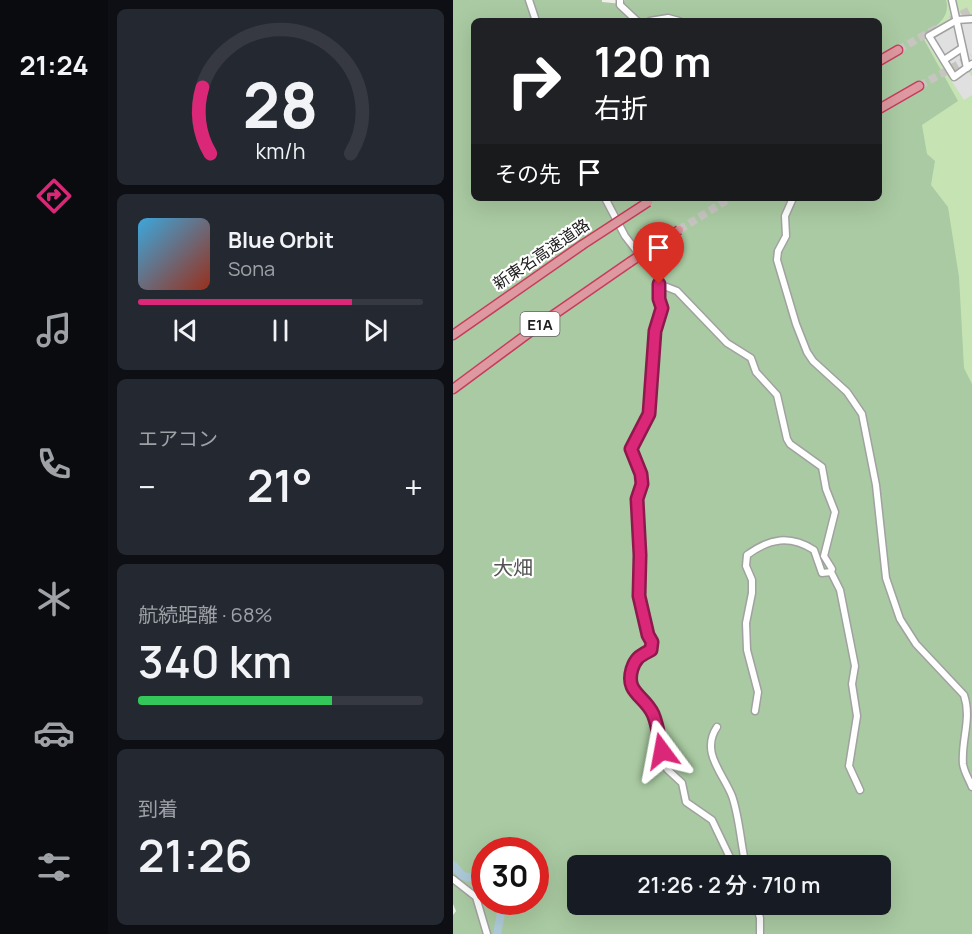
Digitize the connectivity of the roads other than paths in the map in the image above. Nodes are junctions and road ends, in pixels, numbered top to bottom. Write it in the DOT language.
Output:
graph roads {
  1 [pos="529,0"];
  2 [pos="620,0"];
  3 [pos="952,0"];
  4 [pos="535,18"];
  5 [pos="634,18"];
  6 [pos="972,19"];
  7 [pos="957,20"];
  8 [pos="961,48"];
  9 [pos="898,50"];
  10 [pos="882,59"];
  11 [pos="944,60"];
  12 [pos="969,66"];
  13 [pos="919,86"];
  14 [pos="882,108"];
  15 [pos="607,201"];
  16 [pos="791,201"];
  17 [pos="648,202"];
  18 [pos="679,230"];
  19 [pos="659,284"];
  20 [pos="453,334"];
  21 [pos="453,389"];
  22 [pos="831,572"];
  23 [pos="755,711"];
  24 [pos="717,727"];
  25 [pos="972,787"];
  26 [pos="860,790"];
  27 [pos="729,855"];
  28 [pos="744,855"];
  29 [pos="453,879"];
  30 [pos="759,915"];
  31 [pos="487,934"];
  32 [pos="761,934"];
  1 -- 4 [label="street"];
  2 -- 5 [label="street"];
  3 -- 7 [label="street"];
  6 -- 7 [label="street"];
  7 -- 8 [label="street"];
  7 -- 11 [label="street"];
  8 -- 11 [label="street"];
  8 -- 12 [label="street"];
  9 -- 10 [label="highway"];
  11 -- 12 [label="street"];
  13 -- 14 [label="highway"];
  15 -- 19 [label="street"];
  16 -- 25 [label="street"];
  17 -- 20 [label="highway, 新東名高速道路 / E1A, bridge"];
  18 -- 21 [label="highway, E1A, bridge"];
  19 -- 22 [label="street"];
  19 -- 27 [label="street"];
  22 -- 23 [label="street"];
  22 -- 26 [label="street"];
  24 -- 28 [label="street"];
  29 -- 31 [label="street"];
  30 -- 32 [label="street"];
}
